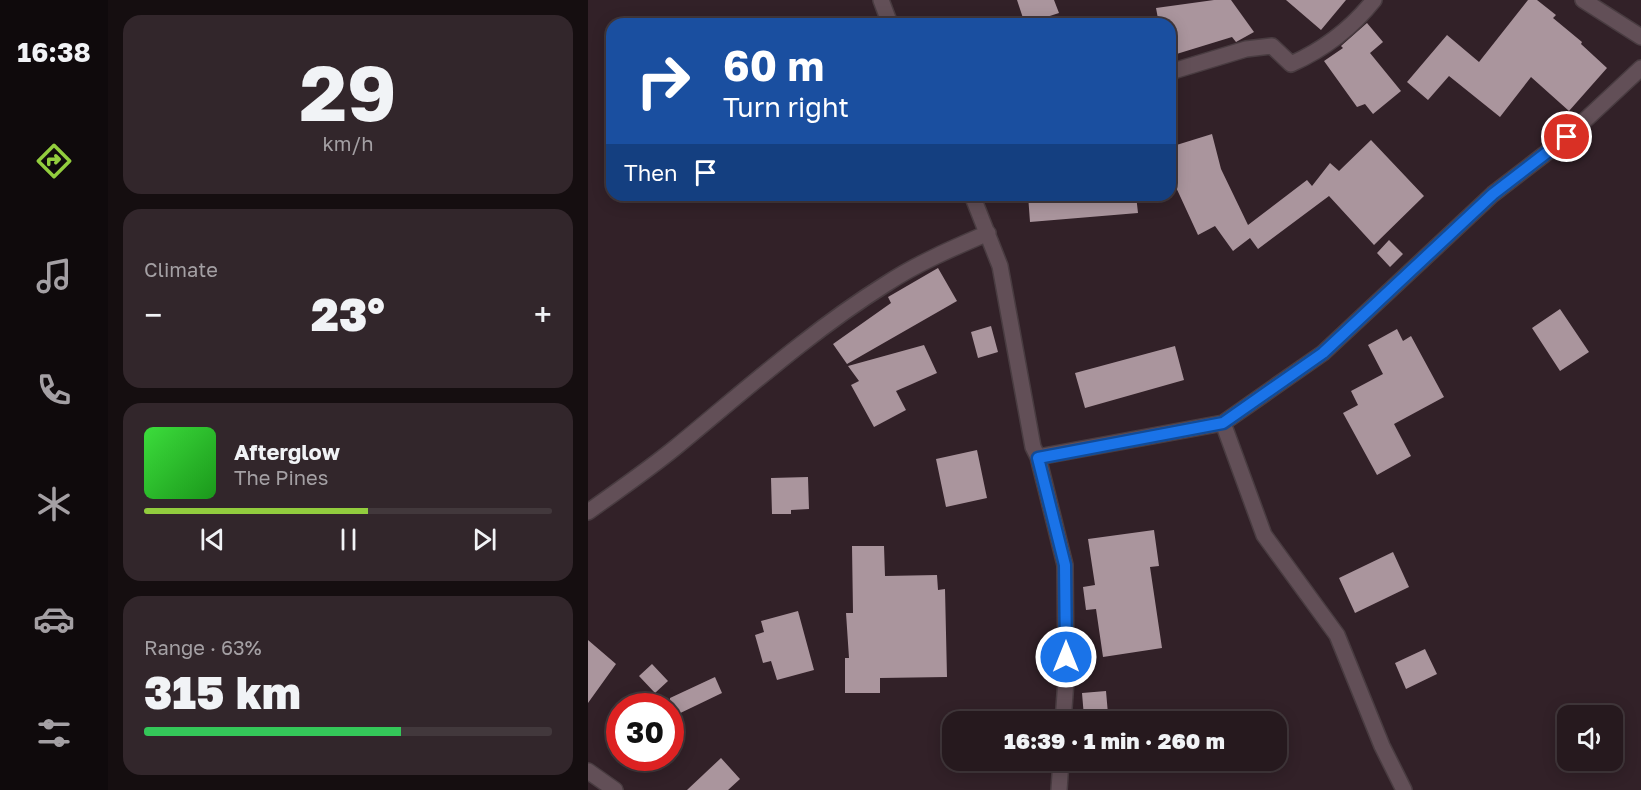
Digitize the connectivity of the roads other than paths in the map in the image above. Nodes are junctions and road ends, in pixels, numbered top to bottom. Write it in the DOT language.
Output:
graph roads {
  1 [pos="881,0"];
  2 [pos="1374,0"];
  3 [pos="1583,0"];
  4 [pos="888,18"];
  5 [pos="1641,37"];
  6 [pos="1641,68"];
  7 [pos="1176,70"];
  8 [pos="975,201"];
  9 [pos="988,233"];
  10 [pos="1223,423"];
  11 [pos="1038,458"];
  12 [pos="588,512"];
  13 [pos="1064,711"];
  14 [pos="588,771"];
  15 [pos="1060,771"];
  16 [pos="615,790"];
  17 [pos="1059,790"];
  18 [pos="1404,790"];
  1 -- 4 [label="street"];
  2 -- 7 [label="street"];
  3 -- 5 [label="street"];
  6 -- 10 [label="street"];
  8 -- 9 [label="street"];
  9 -- 11 [label="street"];
  9 -- 12 [label="street"];
  10 -- 11 [label="street"];
  10 -- 18 [label="street"];
  11 -- 13 [label="street"];
  14 -- 16 [label="street"];
  15 -- 17 [label="street"];
}
